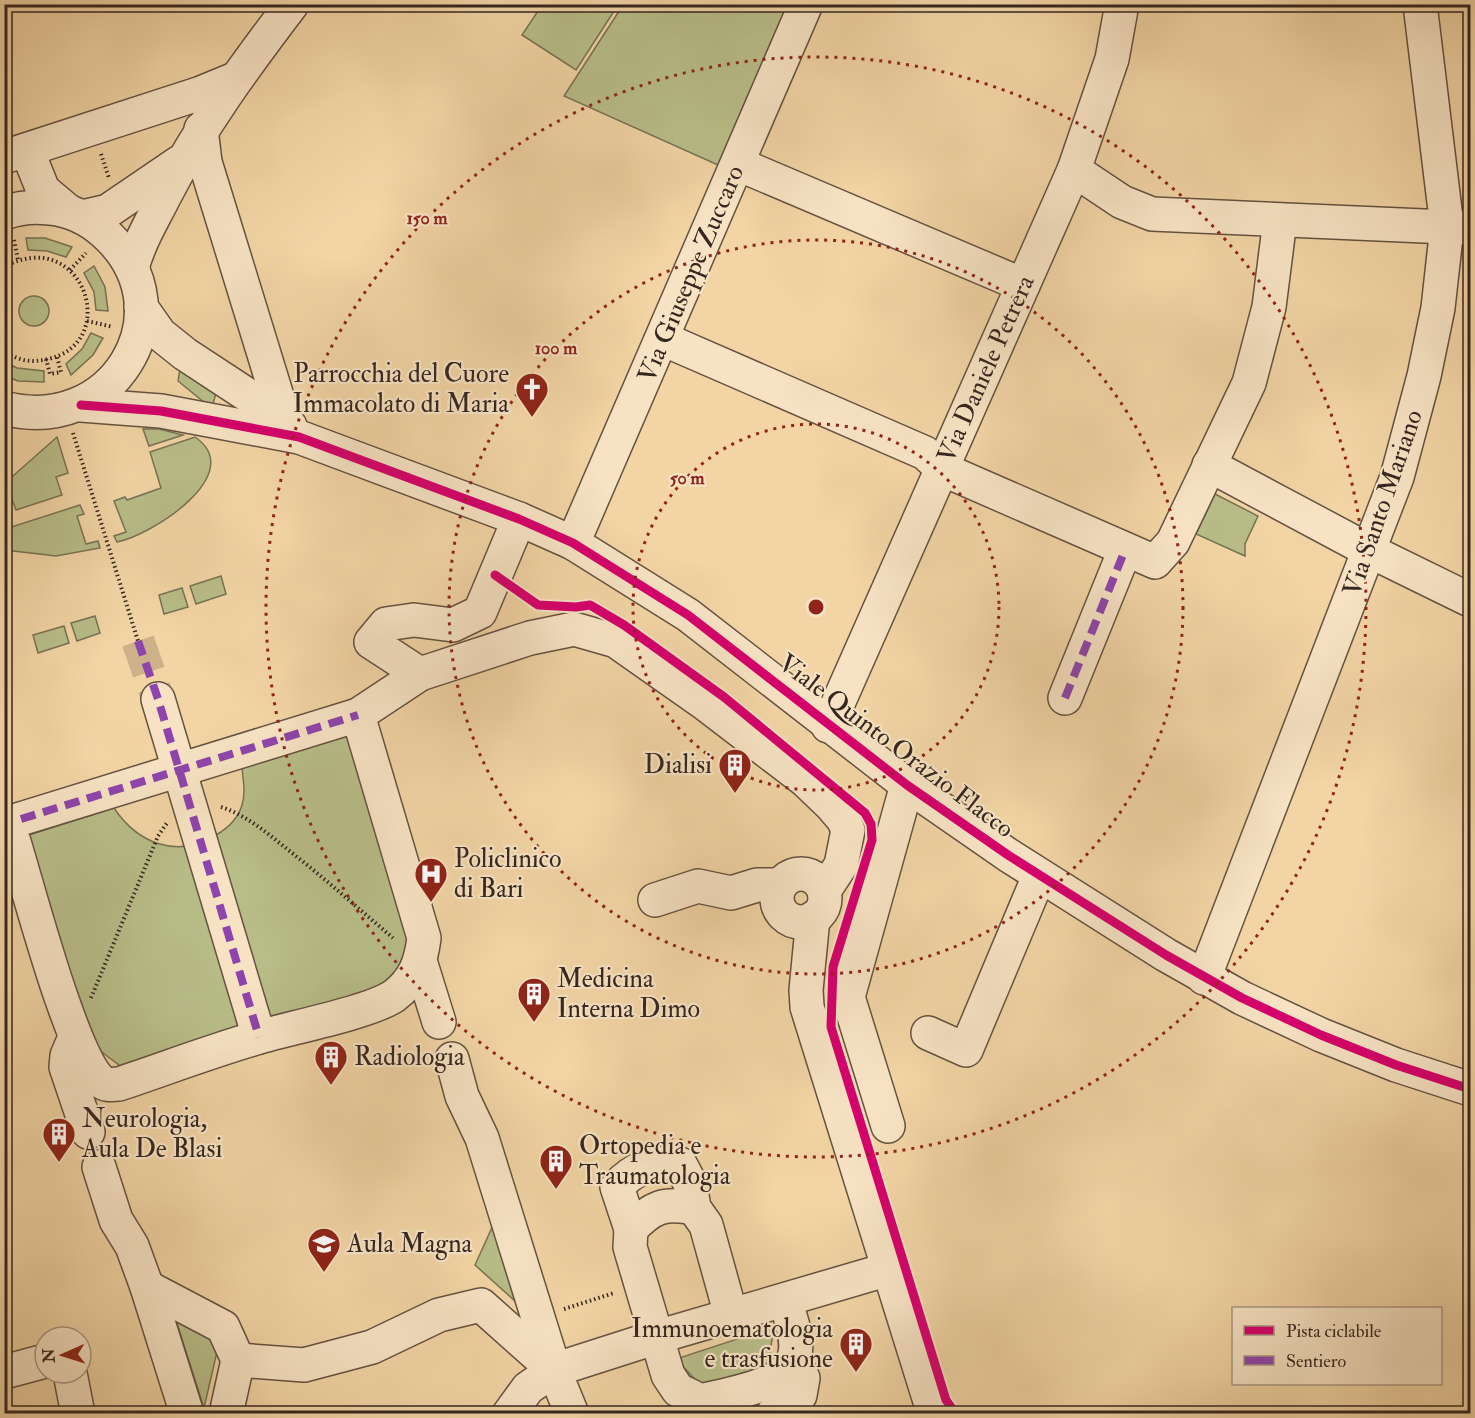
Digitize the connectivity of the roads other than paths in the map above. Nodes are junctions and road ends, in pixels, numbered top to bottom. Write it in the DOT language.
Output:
graph roads {
  1 [pos="292,4"];
  2 [pos="806,4"];
  3 [pos="1122,4"];
  4 [pos="1420,4"];
  5 [pos="235,79"];
  6 [pos="201,129"];
  7 [pos="16,153"];
  8 [pos="184,159"];
  9 [pos="738,164"];
  10 [pos="1074,170"];
  11 [pos="1280,220"];
  12 [pos="9,224"];
  13 [pos="77,224"];
  14 [pos="1459,227"];
  15 [pos="132,268"];
  16 [pos="1023,285"];
  17 [pos="128,313"];
  18 [pos="663,339"];
  19 [pos="11,417"];
  20 [pos="77,418"];
  21 [pos="292,428"];
  22 [pos="1209,465"];
  23 [pos="942,469"];
  24 [pos="519,519"];
  25 [pos="573,543"];
  26 [pos="1370,551"];
  27 [pos="1140,556"];
  28 [pos="1470,600"];
  29 [pos="420,674"];
  30 [pos="1065,698"];
  31 [pos="158,699"];
  32 [pos="358,715"];
  33 [pos="828,726"];
  34 [pos="179,770"];
  35 [pos="907,785"];
  36 [pos="10,826"];
  37 [pos="1039,876"];
  38 [pos="655,900"];
  39 [pos="819,905"];
  40 [pos="421,964"];
  41 [pos="1204,978"];
  42 [pos="439,1022"];
  43 [pos="928,1033"];
  44 [pos="75,1037"];
  45 [pos="259,1037"];
  46 [pos="452,1059"];
  47 [pos="1470,1089"];
  48 [pos="888,1126"];
  49 [pos="88,1132"];
  50 [pos="99,1167"];
  51 [pos="694,1208"];
  52 [pos="631,1229"];
  53 [pos="889,1269"];
  54 [pos="147,1287"];
  55 [pos="785,1300"];
  56 [pos="731,1316"];
  57 [pos="657,1337"];
  58 [pos="238,1360"];
  59 [pos="794,1360"];
  60 [pos="33,1364"];
  61 [pos="554,1370"];
  62 [pos="4,1372"];
  63 [pos="72,1385"];
  64 [pos="682,1401"];
  65 [pos="78,1413"];
  66 [pos="187,1413"];
  67 [pos="226,1413"];
  68 [pos="509,1413"];
  69 [pos="572,1413"];
  70 [pos="773,1413"];
  71 [pos="934,1413"];
  1 -- 5 [label="street"];
  2 -- 9 [label="street, Via Giuseppe Zuccaro"];
  3 -- 10 [label="street, Via Daniele Petrera"];
  4 -- 14 [label="street, Via Santo Mariano"];
  5 -- 6 [label="street"];
  5 -- 7 [label="street"];
  6 -- 8 [label="street"];
  6 -- 21 [label="street"];
  7 -- 13 [label="street"];
  8 -- 13 [label="street"];
  8 -- 15 [label="street"];
  9 -- 16 [label="street"];
  9 -- 18 [label="street, Via Giuseppe Zuccaro"];
  10 -- 11 [label="street"];
  10 -- 16 [label="street, Via Daniele Petrera"];
  11 -- 14 [label="street"];
  11 -- 22 [label="street"];
  12 -- 13 [label="street"];
  13 -- 15 [label="street"];
  14 -- 26 [label="street, Via Santo Mariano"];
  15 -- 17 [label="street"];
  16 -- 23 [label="street, Via Daniele Petrera"];
  17 -- 20 [label="street"];
  17 -- 21 [label="street"];
  18 -- 23 [label="street"];
  18 -- 25 [label="street, Via Giuseppe Zuccaro"];
  19 -- 20 [label="street"];
  20 -- 21 [label="street"];
  21 -- 24 [label="street, Viale Quinto Orazio Flacco"];
  22 -- 26 [label="street"];
  22 -- 27 [label="street"];
  23 -- 27 [label="street"];
  23 -- 33 [label="street, Via Daniele Petrera"];
  24 -- 25 [label="street, Viale Quinto Orazio Flacco"];
  24 -- 29 [label="street"];
  25 -- 33 [label="street, Viale Quinto Orazio Flacco"];
  26 -- 28 [label="street"];
  26 -- 41 [label="street, Via Santo Mariano"];
  27 -- 30 [label="street"];
  29 -- 32 [label="street"];
  29 -- 39 [label="street"];
  31 -- 34 [label="street"];
  32 -- 34 [label="street"];
  32 -- 40 [label="street"];
  33 -- 35 [label="street, Viale Quinto Orazio Flacco"];
  34 -- 36 [label="street"];
  34 -- 45 [label="street"];
  35 -- 37 [label="street, Viale Quinto Orazio Flacco"];
  35 -- 48 [label="street"];
  36 -- 44 [label="street"];
  37 -- 41 [label="street, Viale Quinto Orazio Flacco"];
  37 -- 43 [label="street"];
  38 -- 39 [label="street"];
  39 -- 53 [label="street"];
  40 -- 42 [label="street"];
  40 -- 45 [label="street"];
  41 -- 47 [label="street, Viale Quinto Orazio Flacco"];
  44 -- 45 [label="street"];
  44 -- 49 [label="street"];
  46 -- 61 [label="street"];
  50 -- 54 [label="street"];
  51 -- 52 [label="street"];
  51 -- 52 [label="street"];
  51 -- 56 [label="street"];
  52 -- 57 [label="street"];
  53 -- 55 [label="street"];
  53 -- 71 [label="street"];
  54 -- 58 [label="street"];
  54 -- 66 [label="street"];
  55 -- 56 [label="street"];
  55 -- 59 [label="street"];
  56 -- 57 [label="street"];
  57 -- 61 [label="street"];
  57 -- 64 [label="street"];
  58 -- 61 [label="street"];
  58 -- 67 [label="street"];
  59 -- 64 [label="street"];
  59 -- 70 [label="street"];
  60 -- 62 [label="street"];
  61 -- 68 [label="street"];
  61 -- 69 [label="street"];
  63 -- 65 [label="street"];
}
